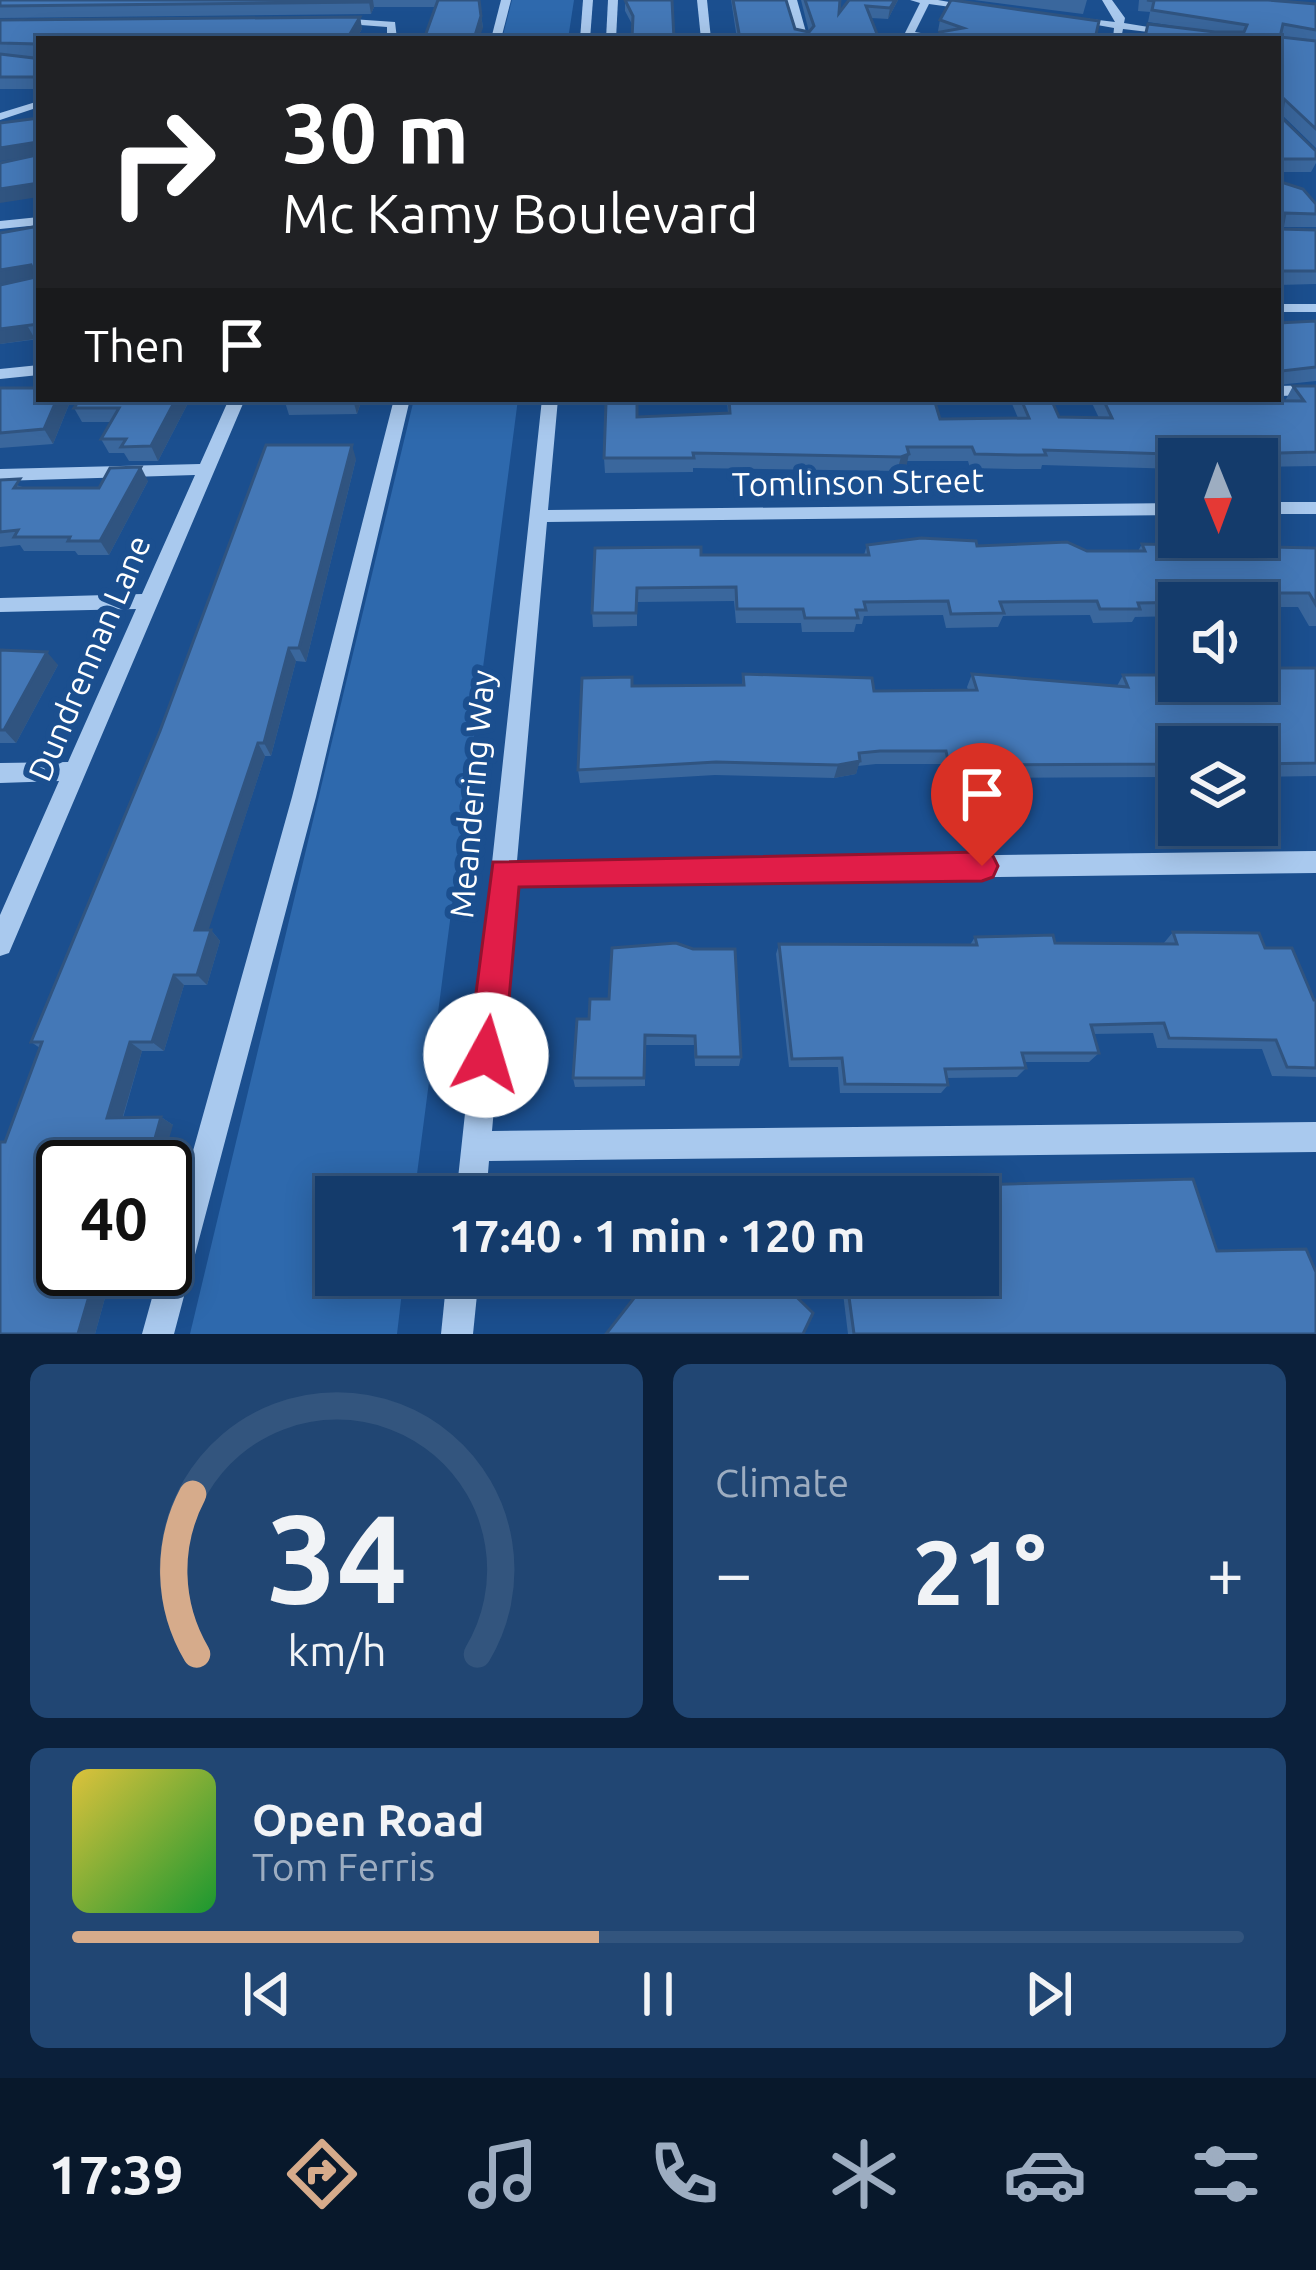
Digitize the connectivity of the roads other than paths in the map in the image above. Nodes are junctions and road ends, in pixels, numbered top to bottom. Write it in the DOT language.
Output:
graph roads {
  1 [pos="370,0"];
  2 [pos="506,0"];
  3 [pos="588,0"];
  4 [pos="613,0"];
  5 [pos="702,0"];
  6 [pos="792,0"];
  7 [pos="915,0"];
  8 [pos="1107,0"];
  9 [pos="926,1"];
  10 [pos="991,9"];
  11 [pos="1056,17"];
  12 [pos="316,21"];
  13 [pos="362,21"];
  14 [pos="1120,26"];
  15 [pos="1189,34"];
  16 [pos="392,36"];
  17 [pos="497,36"];
  18 [pos="585,36"];
  19 [pos="611,36"];
  20 [pos="706,36"];
  21 [pos="802,36"];
  22 [pos="908,36"];
  23 [pos="1118,36"];
  24 [pos="36,104"];
  25 [pos="0,105"];
  26 [pos="36,105"];
  27 [pos="0,117"];
  28 [pos="36,221"];
  29 [pos="0,225"];
  30 [pos="1281,308"];
  31 [pos="1316,308"];
  32 [pos="36,370"];
  33 [pos="0,374"];
  34 [pos="1316,390"];
  35 [pos="1281,391"];
  36 [pos="236,402"];
  37 [pos="401,402"];
  38 [pos="550,402"];
  39 [pos="206,469"];
  40 [pos="0,475"];
  41 [pos="1278,508"];
  42 [pos="1316,508"];
  43 [pos="1158,509"];
  44 [pos="537,516"];
  45 [pos="150,601"];
  46 [pos="0,605"];
  47 [pos="76,771"];
  48 [pos="0,772"];
  49 [pos="1316,862"];
  50 [pos="505,872"];
  51 [pos="0,944"];
  52 [pos="1316,1137"];
  53 [pos="476,1146"];
  54 [pos="473,1176"];
  55 [pos="461,1296"];
  56 [pos="158,1334"];
  57 [pos="457,1334"];
  1 -- 13 [label="street"];
  2 -- 17 [label="street"];
  3 -- 18 [label="street"];
  4 -- 19 [label="street"];
  5 -- 20 [label="street"];
  6 -- 21 [label="street"];
  7 -- 9 [label="street"];
  8 -- 14 [label="street"];
  9 -- 10 [label="street"];
  9 -- 22 [label="street"];
  11 -- 14 [label="street"];
  12 -- 13 [label="street"];
  13 -- 16 [label="street"];
  14 -- 15 [label="street"];
  14 -- 23 [label="street"];
  24 -- 25 [label="street"];
  26 -- 27 [label="street"];
  28 -- 29 [label="street"];
  30 -- 31 [label="street"];
  32 -- 33 [label="street"];
  34 -- 35 [label="street"];
  36 -- 39 [label="street, Dundrennan Lane"];
  37 -- 56 [label="street"];
  38 -- 44 [label="street, Meandering Way"];
  39 -- 40 [label="street"];
  39 -- 45 [label="street, Dundrennan Lane"];
  41 -- 42 [label="street"];
  43 -- 44 [label="street, Tomlinson Street"];
  44 -- 50 [label="street, Meandering Way"];
  45 -- 46 [label="street"];
  45 -- 47 [label="street, Dundrennan Lane"];
  47 -- 48 [label="street"];
  47 -- 51 [label="street, Dundrennan Lane"];
  49 -- 50 [label="street"];
  50 -- 53 [label="street, Meandering Way"];
  52 -- 53 [label="street"];
  53 -- 54 [label="street, Meandering Way"];
  55 -- 57 [label="street"];
}
